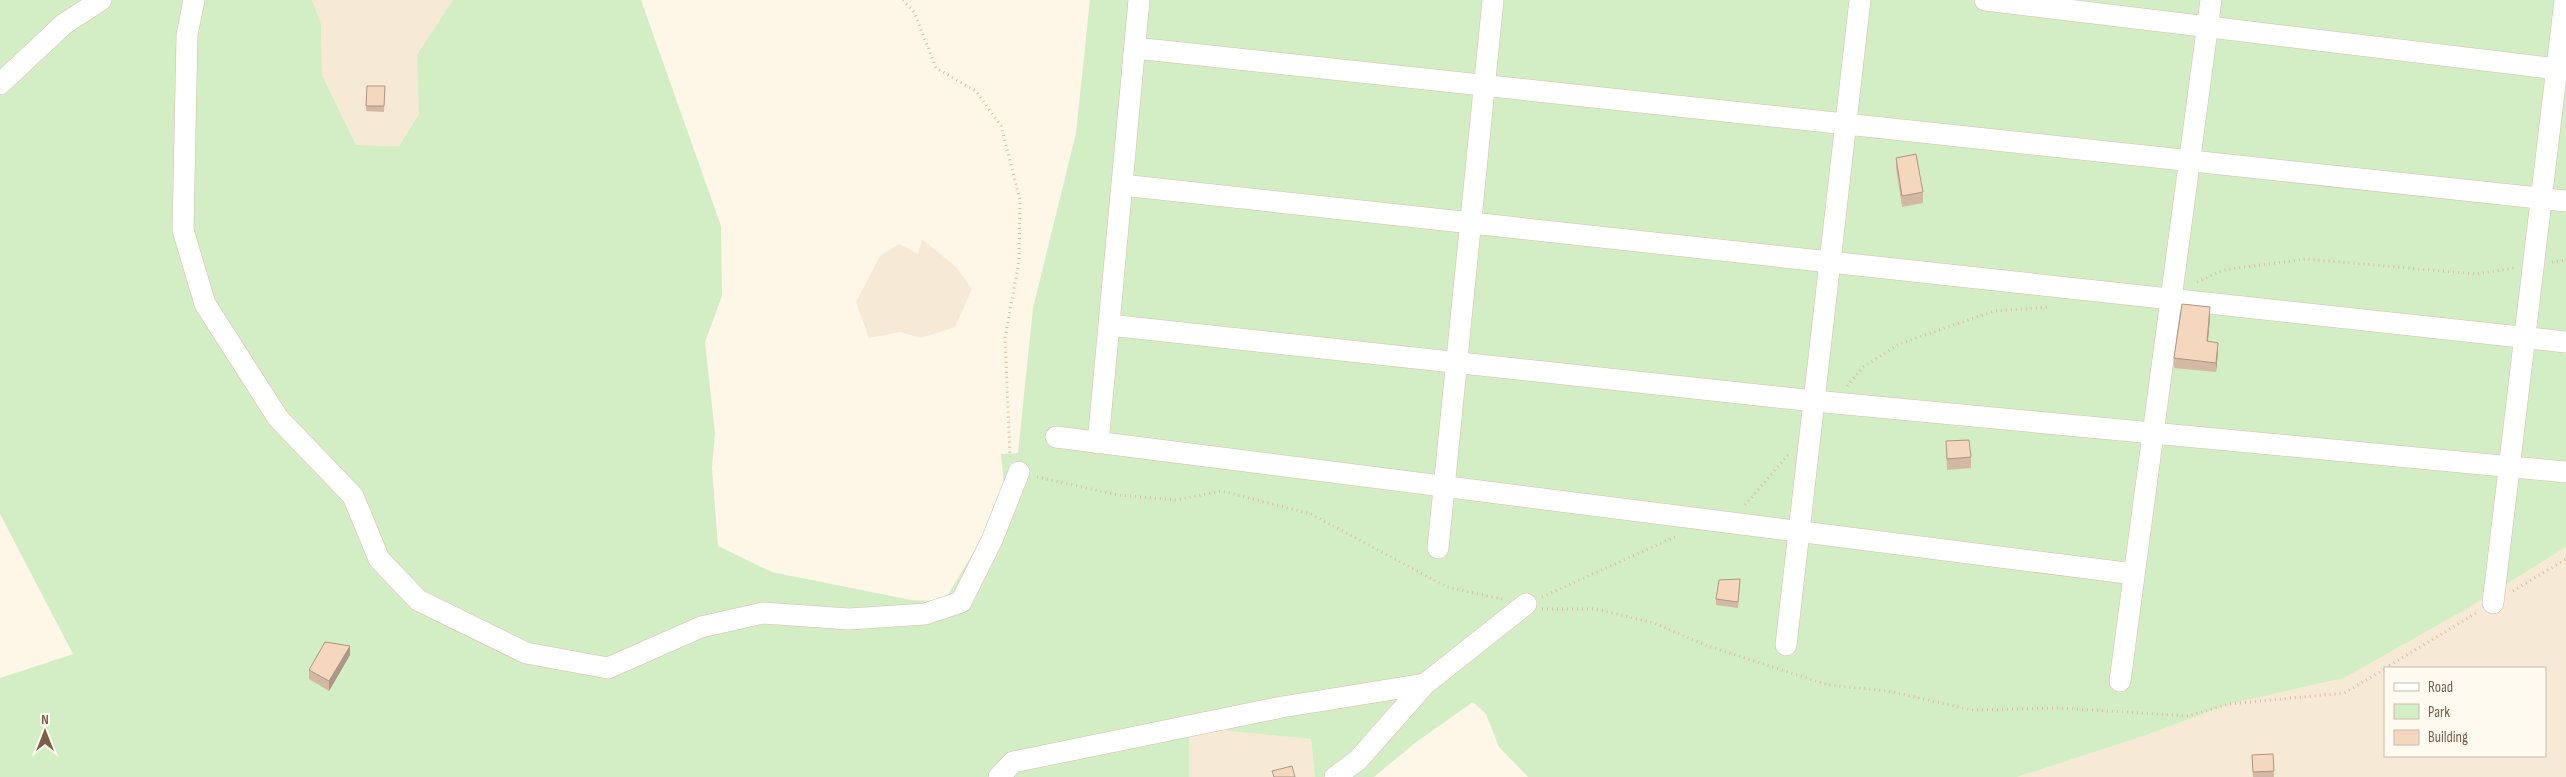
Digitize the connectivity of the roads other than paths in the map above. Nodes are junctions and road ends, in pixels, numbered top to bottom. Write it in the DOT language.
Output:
graph roads {
  1 [pos="102,0"];
  2 [pos="194,0"];
  3 [pos="1139,0"];
  4 [pos="1493,0"];
  5 [pos="1860,0"];
  6 [pos="1985,0"];
  7 [pos="2211,0"];
  8 [pos="2565,0"];
  9 [pos="2208,27"];
  10 [pos="1135,48"];
  11 [pos="2561,70"];
  12 [pos="0,84"];
  13 [pos="1485,85"];
  14 [pos="1846,123"];
  15 [pos="2190,160"];
  16 [pos="1122,185"];
  17 [pos="2541,198"];
  18 [pos="2566,201"];
  19 [pos="1471,224"];
  20 [pos="1830,262"];
  21 [pos="2171,296"];
  22 [pos="1109,325"];
  23 [pos="2525,337"];
  24 [pos="2566,342"];
  25 [pos="1457,362"];
  26 [pos="1823,402"];
  27 [pos="2153,433"];
  28 [pos="1056,437"];
  29 [pos="1098,442"];
  30 [pos="2509,467"];
  31 [pos="1019,472"];
  32 [pos="2566,472"];
  33 [pos="1444,487"];
  34 [pos="1799,532"];
  35 [pos="1438,548"];
  36 [pos="2134,574"];
  37 [pos="2493,603"];
  38 [pos="1526,604"];
  39 [pos="1786,645"];
  40 [pos="2120,681"];
  41 [pos="1425,684"];
  42 [pos="999,777"];
  43 [pos="1335,777"];
  1 -- 12 [label="street"];
  2 -- 31 [label="street"];
  3 -- 10 [label="street"];
  4 -- 13 [label="street"];
  5 -- 14 [label="street"];
  6 -- 9 [label="street"];
  7 -- 9 [label="street"];
  8 -- 11 [label="street"];
  9 -- 11 [label="street"];
  9 -- 15 [label="street"];
  10 -- 13 [label="street"];
  10 -- 16 [label="street"];
  11 -- 17 [label="street"];
  13 -- 14 [label="street"];
  13 -- 19 [label="street"];
  14 -- 15 [label="street"];
  14 -- 20 [label="street"];
  15 -- 17 [label="street"];
  15 -- 21 [label="street"];
  16 -- 19 [label="street"];
  16 -- 22 [label="street"];
  17 -- 18 [label="street"];
  17 -- 23 [label="street"];
  19 -- 20 [label="street"];
  19 -- 25 [label="street"];
  20 -- 21 [label="street"];
  20 -- 26 [label="street"];
  21 -- 23 [label="street"];
  21 -- 27 [label="street"];
  22 -- 25 [label="street"];
  22 -- 29 [label="street"];
  23 -- 24 [label="street"];
  23 -- 30 [label="street"];
  25 -- 26 [label="street"];
  25 -- 33 [label="street"];
  26 -- 27 [label="street"];
  26 -- 34 [label="street"];
  27 -- 30 [label="street"];
  27 -- 36 [label="street"];
  28 -- 29 [label="street"];
  29 -- 33 [label="street"];
  30 -- 32 [label="street"];
  30 -- 37 [label="street"];
  33 -- 34 [label="street"];
  33 -- 35 [label="street"];
  34 -- 36 [label="street"];
  34 -- 39 [label="street"];
  36 -- 40 [label="street"];
  38 -- 41 [label="street"];
  41 -- 42 [label="street"];
  41 -- 43 [label="street"];
}
